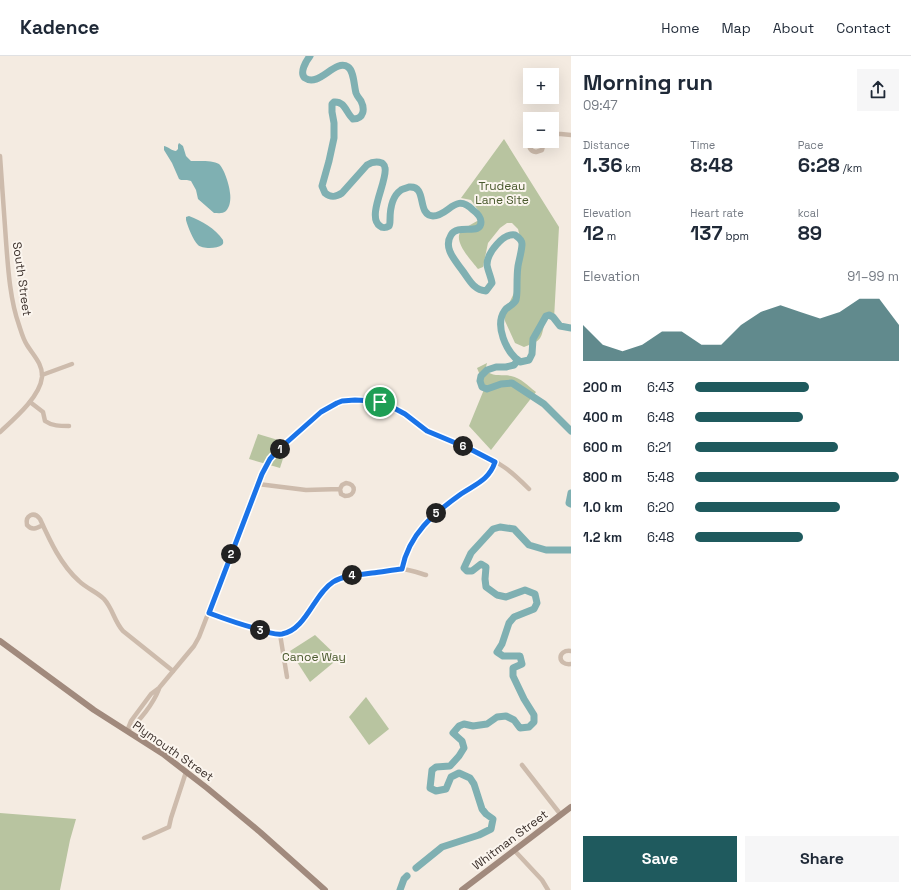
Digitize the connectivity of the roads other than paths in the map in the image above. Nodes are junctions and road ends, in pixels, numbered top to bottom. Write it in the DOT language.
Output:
graph roads {
  1 [pos="559,134"];
  2 [pos="571,135"];
  3 [pos="530,148"];
  4 [pos="543,148"];
  5 [pos="0,156"];
  6 [pos="72,364"];
  7 [pos="42,375"];
  8 [pos="30,402"];
  9 [pos="69,426"];
  10 [pos="0,432"];
  11 [pos="495,462"];
  12 [pos="258,484"];
  13 [pos="340,489"];
  14 [pos="529,489"];
  15 [pos="43,525"];
  16 [pos="402,569"];
  17 [pos="426,575"];
  18 [pos="209,613"];
  19 [pos="280,634"];
  20 [pos="0,641"];
  21 [pos="571,651"];
  22 [pos="571,664"];
  23 [pos="173,671"];
  24 [pos="287,677"];
  25 [pos="127,731"];
  26 [pos="522,764"];
  27 [pos="186,772"];
  28 [pos="571,807"];
  29 [pos="561,815"];
  30 [pos="144,838"];
  31 [pos="514,850"];
  32 [pos="325,890"];
  33 [pos="462,890"];
  34 [pos="548,890"];
  1 -- 2 [label="street"];
  3 -- 4 [label="street"];
  5 -- 7 [label="street, South Street"];
  6 -- 7 [label="street"];
  7 -- 8 [label="street"];
  8 -- 9 [label="street"];
  8 -- 10 [label="street"];
  11 -- 12 [label="street"];
  11 -- 14 [label="street"];
  11 -- 16 [label="street"];
  12 -- 13 [label="street"];
  12 -- 18 [label="street"];
  15 -- 23 [label="street"];
  16 -- 17 [label="street"];
  16 -- 19 [label="street"];
  18 -- 19 [label="street"];
  18 -- 23 [label="street"];
  19 -- 24 [label="street"];
  20 -- 25 [label="main road, Plymouth Street"];
  21 -- 22 [label="street"];
  23 -- 25 [label="street"];
  25 -- 27 [label="main road, Plymouth Street"];
  26 -- 29 [label="street"];
  27 -- 30 [label="street"];
  27 -- 32 [label="main road, Plymouth Street"];
  28 -- 29 [label="main road, Whitman Street"];
  29 -- 31 [label="main road, Whitman Street"];
  31 -- 33 [label="main road, Whitman Street"];
  31 -- 34 [label="street"];
}
